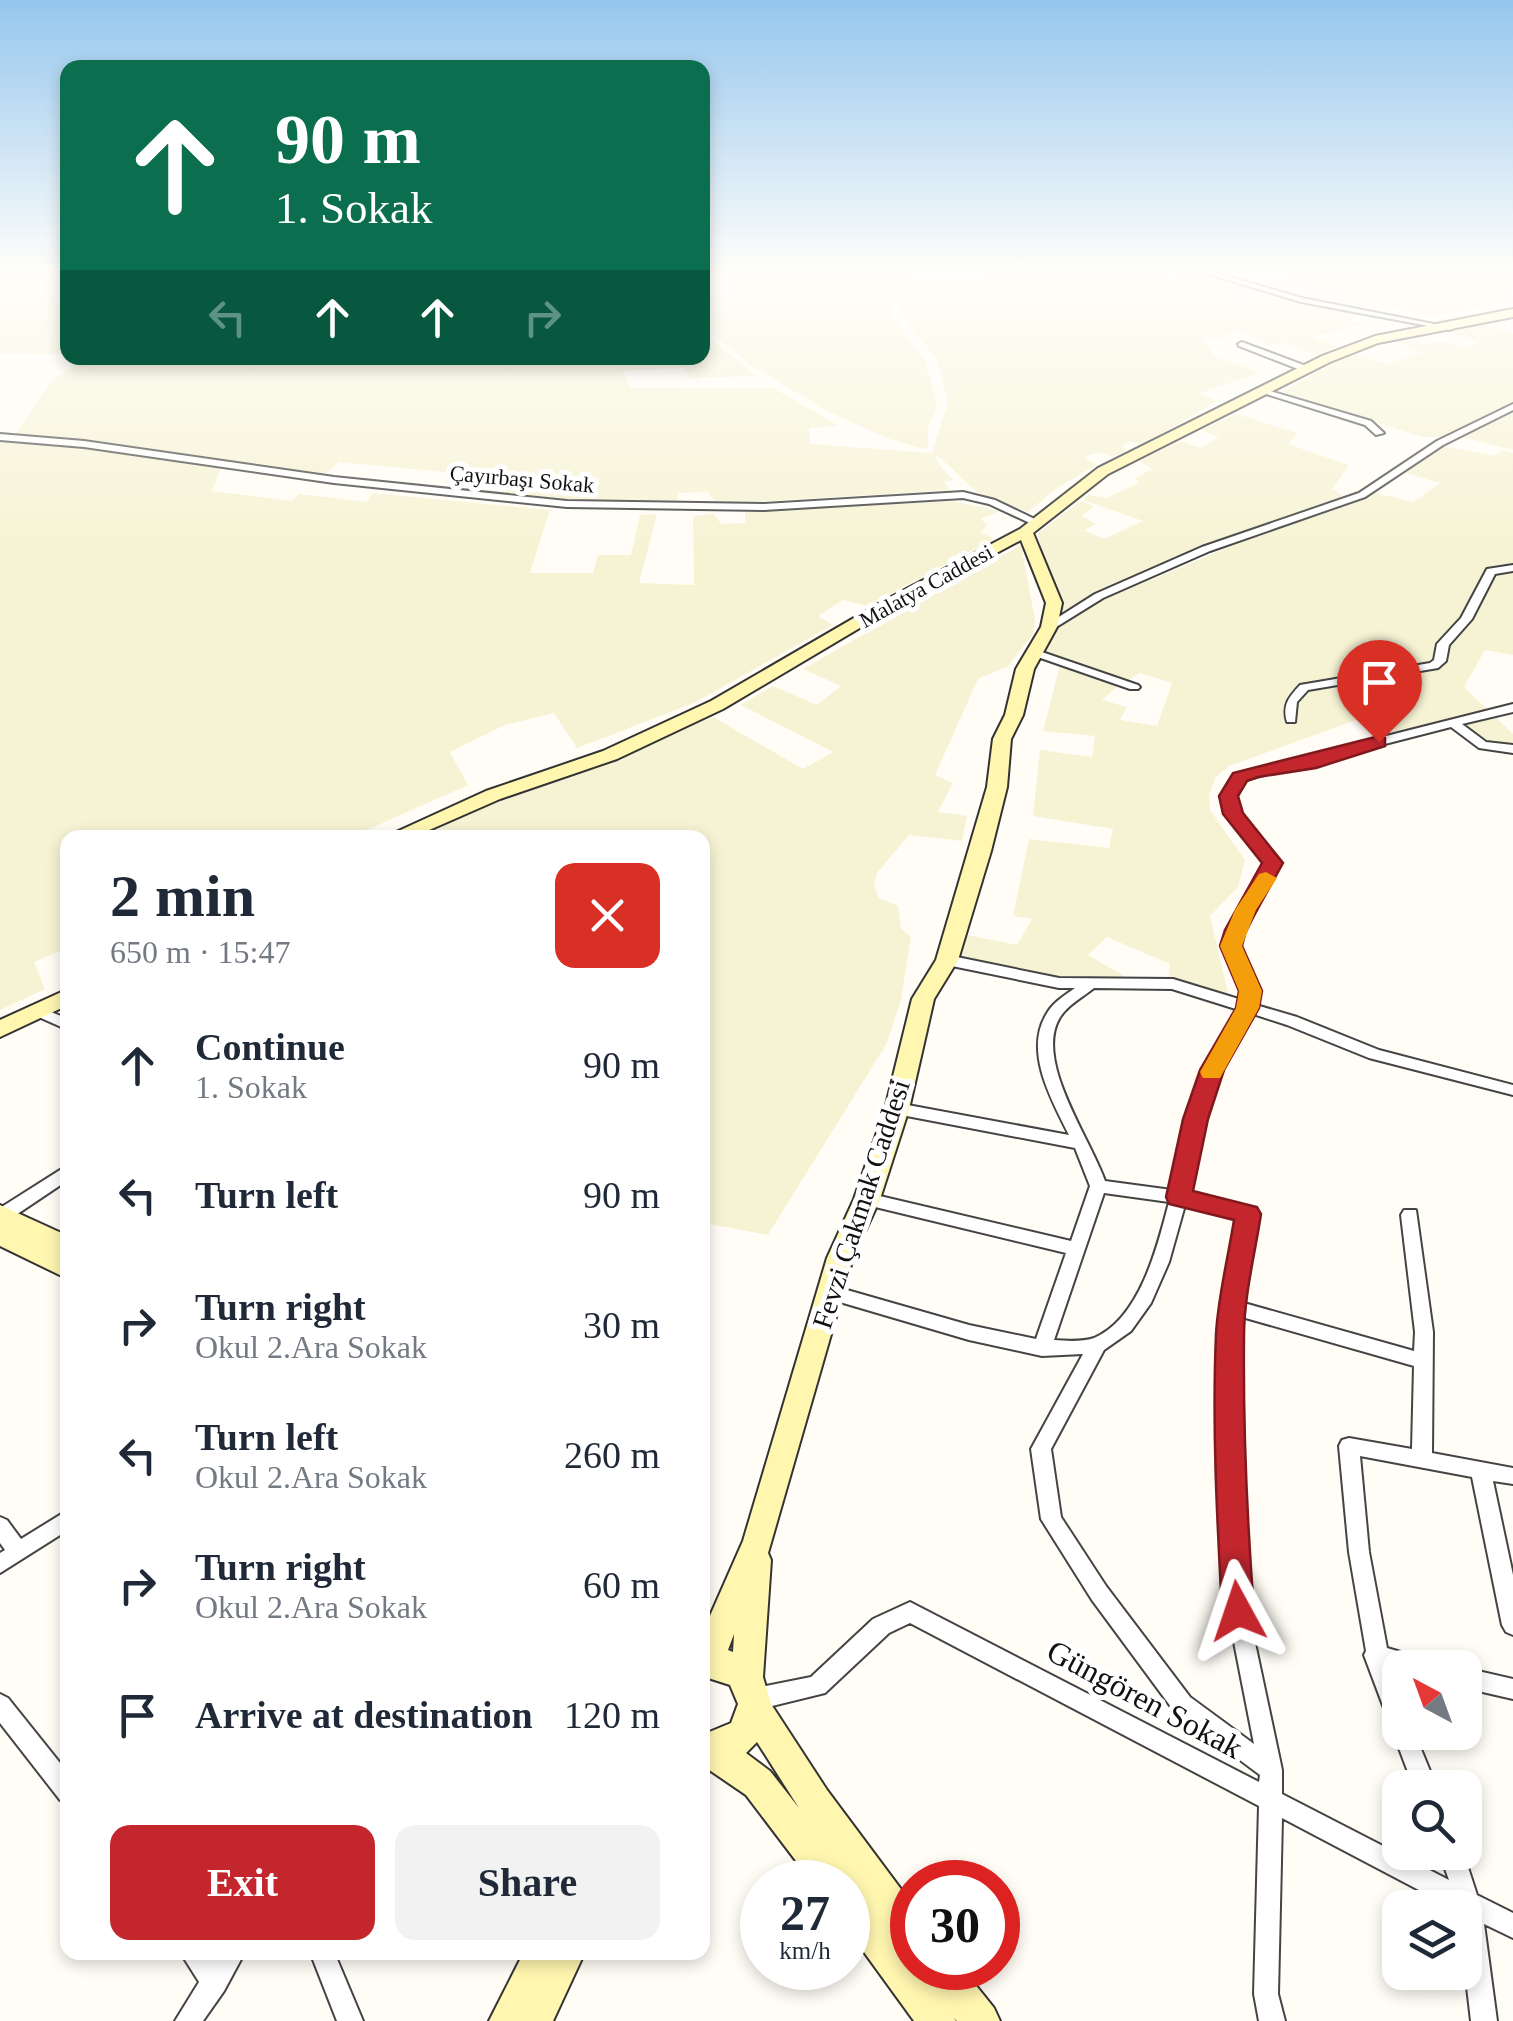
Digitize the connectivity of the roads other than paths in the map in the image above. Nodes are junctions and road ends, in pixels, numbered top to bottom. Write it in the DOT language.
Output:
graph roads {
  1 [pos="1291,363"];
  2 [pos="1319,363"];
  3 [pos="1306,369"];
  4 [pos="1266,391"];
  5 [pos="1513,407"];
  6 [pos="1379,433"];
  7 [pos="0,438"];
  8 [pos="1031,527"];
  9 [pos="1513,568"];
  10 [pos="1049,626"];
  11 [pos="1036,654"];
  12 [pos="1134,687"];
  13 [pos="1513,708"];
  14 [pos="1291,719"];
  15 [pos="1454,724"];
  16 [pos="1513,750"];
  17 [pos="411,830"];
  18 [pos="947,960"];
  19 [pos="1090,984"];
  20 [pos="60,1000"];
  21 [pos="1248,1008"];
  22 [pos="37,1011"];
  23 [pos="60,1021"];
  24 [pos="0,1029"];
  25 [pos="1513,1090"];
  26 [pos="897,1109"];
  27 [pos="1078,1143"];
  28 [pos="60,1176"];
  29 [pos="1098,1186"];
  30 [pos="1178,1197"];
  31 [pos="867,1199"];
  32 [pos="1410,1215"];
  33 [pos="0,1216"];
  34 [pos="6,1243"];
  35 [pos="60,1244"];
  36 [pos="1078,1248"];
  37 [pos="60,1266"];
  38 [pos="833,1293"];
  39 [pos="1235,1308"];
  40 [pos="1098,1344"];
  41 [pos="1042,1349"];
  42 [pos="1424,1361"];
  43 [pos="1422,1460"];
  44 [pos="1481,1472"];
  45 [pos="1513,1476"];
  46 [pos="60,1523"];
  47 [pos="0,1526"];
  48 [pos="758,1541"];
  49 [pos="9,1558"];
  50 [pos="1513,1625"];
  51 [pos="710,1648"];
  52 [pos="1375,1656"];
  53 [pos="1382,1658"];
  54 [pos="710,1662"];
  55 [pos="1382,1675"];
  56 [pos="1482,1682"];
  57 [pos="1513,1690"];
  58 [pos="753,1695"];
  59 [pos="0,1705"];
  60 [pos="710,1749"];
  61 [pos="710,1751"];
  62 [pos="1270,1770"];
  63 [pos="60,1782"];
  64 [pos="1272,1803"];
  65 [pos="817,1860"];
  66 [pos="1440,1890"];
  67 [pos="890,1903"];
  68 [pos="1482,1911"];
  69 [pos="1513,1926"];
  70 [pos="870,1930"];
  71 [pos="198,1960"];
  72 [pos="228,1960"];
  73 [pos="325,1960"];
  74 [pos="540,1960"];
  75 [pos="564,1960"];
  76 [pos="215,1982"];
  77 [pos="956,1990"];
  78 [pos="1480,1990"];
  79 [pos="188,2021"];
  80 [pos="350,2021"];
  81 [pos="508,2021"];
  82 [pos="533,2021"];
  83 [pos="938,2021"];
  84 [pos="981,2021"];
  85 [pos="1272,2021"];
  86 [pos="1484,2021"];
  1 -- 3 [label="street"];
  2 -- 3 [label="street, Malatya Caddesi"];
  3 -- 4 [label="street, Malatya Caddesi"];
  4 -- 6 [label="street"];
  4 -- 8 [label="street, Malatya Caddesi"];
  5 -- 10 [label="street"];
  7 -- 8 [label="street, Çayırbaşı Sokak"];
  8 -- 10 [label="street"];
  8 -- 17 [label="street, Malatya Caddesi"];
  9 -- 14 [label="street"];
  10 -- 11 [label="street, Fevzi Çakmak Caddesi"];
  11 -- 12 [label="street"];
  11 -- 18 [label="street, Fevzi Çakmak Caddesi"];
  13 -- 15 [label="street"];
  15 -- 16 [label="street"];
  15 -- 21 [label="street"];
  18 -- 19 [label="street"];
  18 -- 26 [label="street, Fevzi Çakmak Caddesi"];
  19 -- 21 [label="street"];
  19 -- 27 [label="street"];
  20 -- 22 [label="street"];
  21 -- 25 [label="street"];
  21 -- 30 [label="street"];
  22 -- 23 [label="street"];
  22 -- 24 [label="street"];
  26 -- 27 [label="street"];
  26 -- 31 [label="street, Fevzi Çakmak Caddesi"];
  27 -- 29 [label="street"];
  28 -- 33 [label="street"];
  29 -- 30 [label="street"];
  29 -- 36 [label="street"];
  30 -- 39 [label="street"];
  30 -- 40 [label="street"];
  31 -- 36 [label="street"];
  31 -- 38 [label="street, Fevzi Çakmak Caddesi"];
  32 -- 42 [label="street"];
  33 -- 35 [label="street"];
  34 -- 37 [label="street"];
  36 -- 41 [label="street"];
  38 -- 41 [label="street"];
  38 -- 48 [label="street, Fevzi Çakmak Caddesi"];
  39 -- 42 [label="street"];
  39 -- 62 [label="street"];
  40 -- 41 [label="street"];
  40 -- 62 [label="street"];
  42 -- 43 [label="street"];
  43 -- 44 [label="street"];
  43 -- 52 [label="street"];
  44 -- 45 [label="street"];
  44 -- 50 [label="street"];
  46 -- 49 [label="street"];
  47 -- 49 [label="street"];
  48 -- 51 [label="street"];
  48 -- 58 [label="street"];
  52 -- 53 [label="street"];
  52 -- 55 [label="street"];
  54 -- 58 [label="street"];
  56 -- 57 [label="street"];
  58 -- 60 [label="street"];
  58 -- 64 [label="street, Güngören Sokak"];
  58 -- 67 [label="street"];
  59 -- 63 [label="street"];
  61 -- 65 [label="street"];
  62 -- 64 [label="street"];
  64 -- 66 [label="street, Güngören Sokak"];
  64 -- 85 [label="street"];
  68 -- 69 [label="street, Güngören Sokak"];
  70 -- 83 [label="street"];
  71 -- 76 [label="street"];
  72 -- 76 [label="street"];
  73 -- 80 [label="street"];
  74 -- 81 [label="street"];
  75 -- 82 [label="street"];
  76 -- 79 [label="street"];
  77 -- 84 [label="street"];
  78 -- 86 [label="street"];
}
